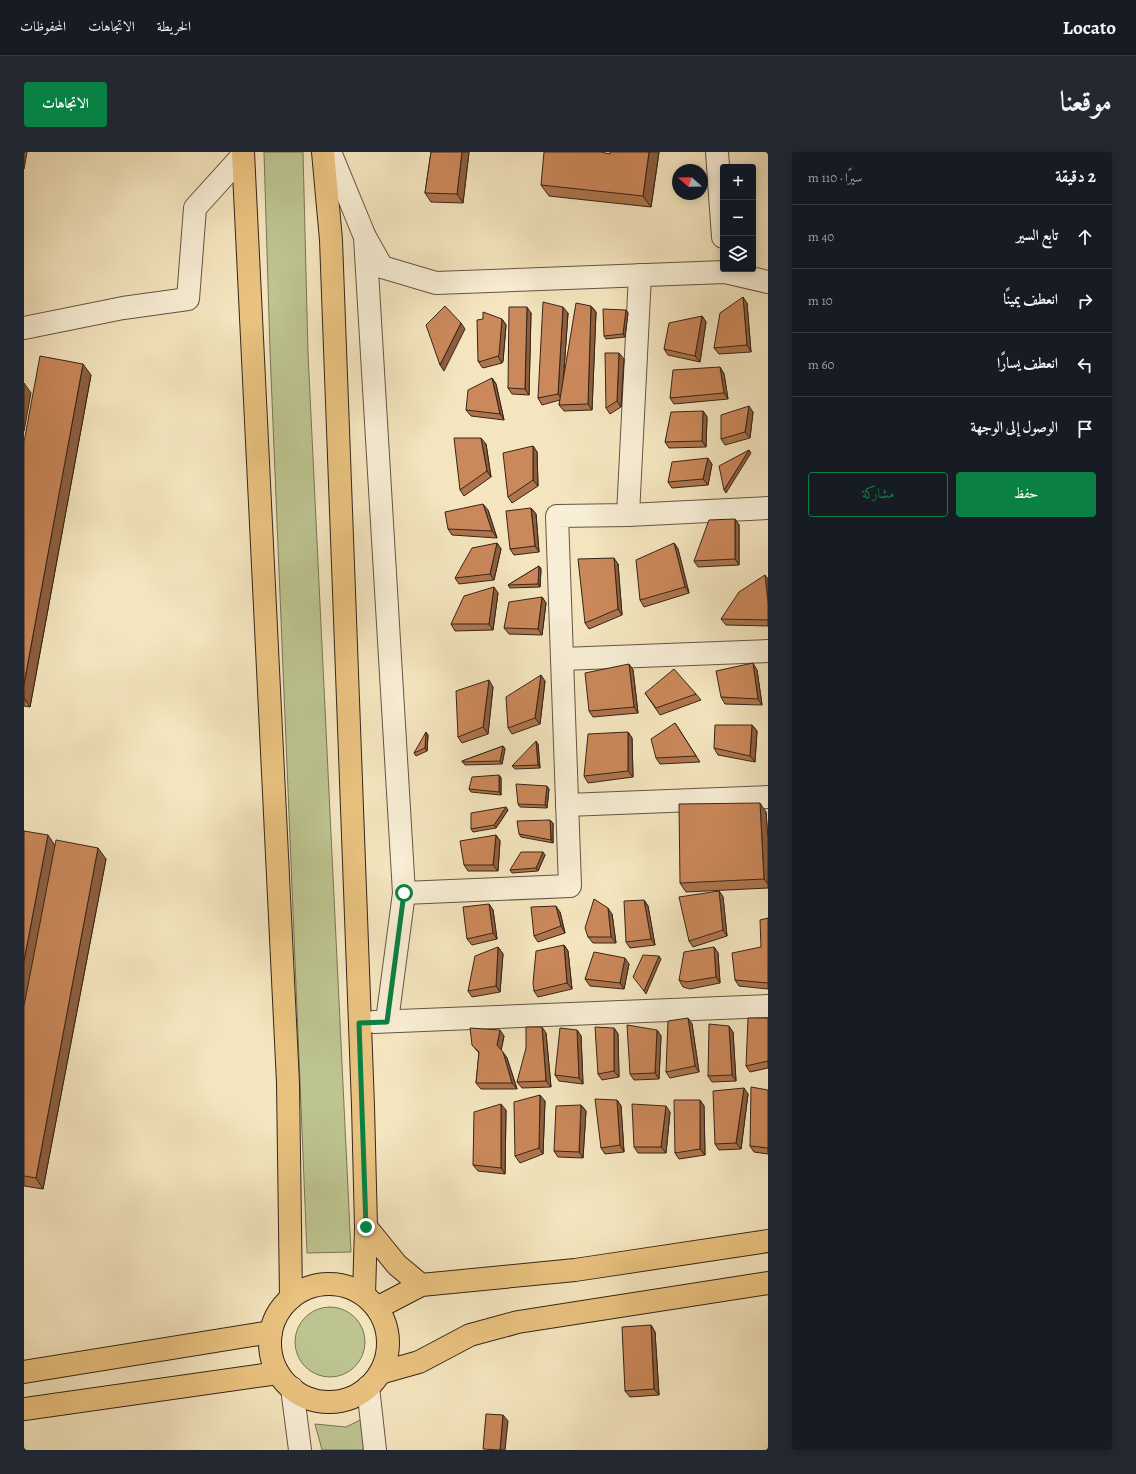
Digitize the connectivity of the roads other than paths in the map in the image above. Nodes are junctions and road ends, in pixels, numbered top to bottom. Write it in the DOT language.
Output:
graph roads {
  1 [pos="323,152"];
  2 [pos="330,152"];
  3 [pos="717,152"];
  4 [pos="243,154"];
  5 [pos="723,236"];
  6 [pos="365,237"];
  7 [pos="720,271"];
  8 [pos="729,272"];
  9 [pos="640,275"];
  10 [pos="768,282"];
  11 [pos="24,328"];
  12 [pos="768,508"];
  13 [pos="628,515"];
  14 [pos="768,651"];
  15 [pos="562,659"];
  16 [pos="768,796"];
  17 [pos="568,805"];
  18 [pos="404,893"];
  19 [pos="768,1006"];
  20 [pos="387,1022"];
  21 [pos="359,1023"];
  22 [pos="366,1227"];
  23 [pos="768,1241"];
  24 [pos="768,1283"];
  25 [pos="421,1285"];
  26 [pos="290,1298"];
  27 [pos="371,1301"];
  28 [pos="271,1332"];
  29 [pos="24,1372"];
  30 [pos="374,1380"];
  31 [pos="285,1381"];
  32 [pos="24,1409"];
  33 [pos="300,1450"];
  34 [pos="375,1450"];
  1 -- 21 [label="main road"];
  2 -- 6 [label="street"];
  3 -- 5 [label="street"];
  4 -- 11 [label="street"];
  4 -- 26 [label="main road"];
  6 -- 9 [label="street"];
  6 -- 18 [label="street"];
  7 -- 9 [label="street"];
  8 -- 10 [label="street"];
  9 -- 13 [label="street"];
  12 -- 13 [label="street"];
  13 -- 15 [label="street"];
  14 -- 15 [label="street"];
  15 -- 17 [label="street"];
  16 -- 17 [label="street"];
  17 -- 18 [label="street"];
  18 -- 20 [label="street"];
  19 -- 20 [label="street"];
  20 -- 21 [label="street"];
  21 -- 22 [label="main road"];
  22 -- 25 [label="main road"];
  22 -- 27 [label="main road"];
  23 -- 25 [label="main road"];
  24 -- 30 [label="main road"];
  25 -- 27 [label="main road"];
  26 -- 27 [label="main road"];
  26 -- 28 [label="main road"];
  27 -- 30 [label="main road"];
  28 -- 29 [label="main road"];
  28 -- 31 [label="main road"];
  30 -- 31 [label="main road"];
  30 -- 34 [label="street"];
  31 -- 32 [label="main road"];
  31 -- 33 [label="street"];
}
